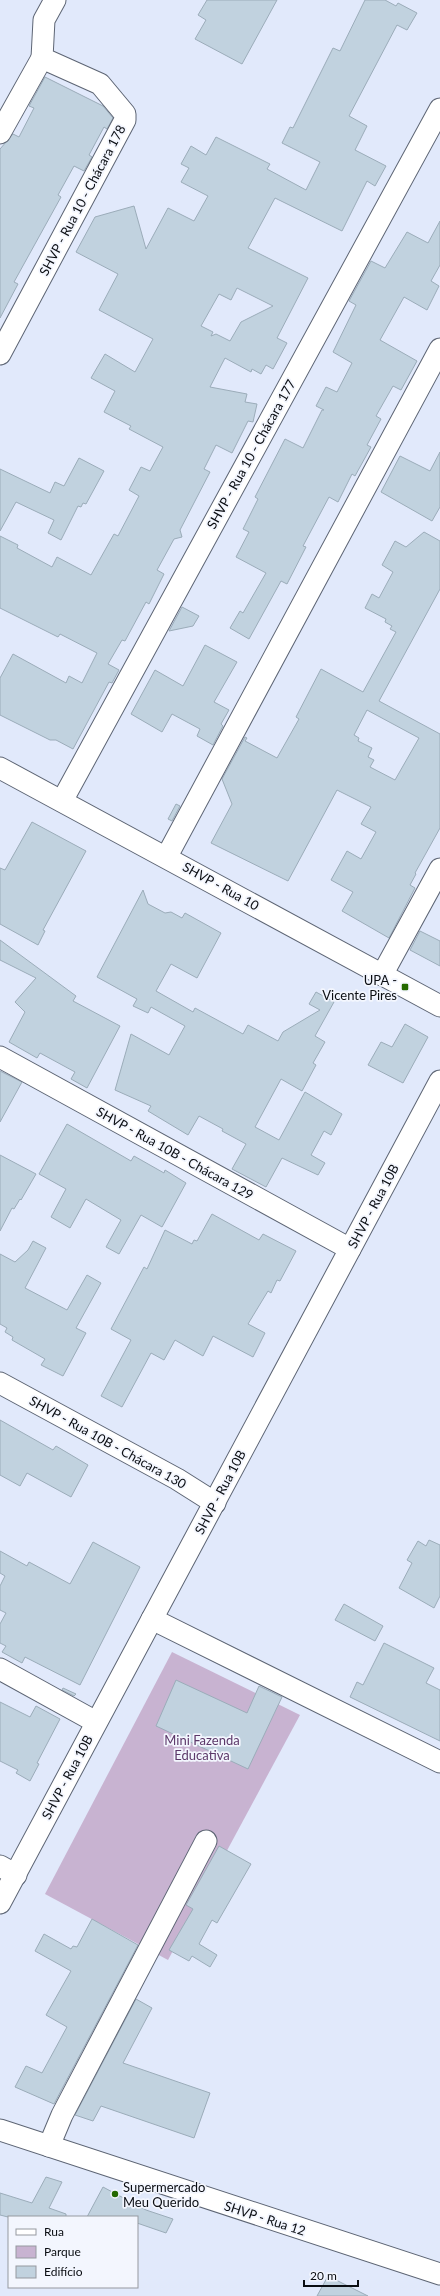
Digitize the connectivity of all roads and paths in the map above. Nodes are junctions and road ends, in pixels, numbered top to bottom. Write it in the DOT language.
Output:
graph roads {
  1 [pos="55,0"];
  2 [pos="42,58"];
  3 [pos="440,109"];
  4 [pos="0,133"];
  5 [pos="440,349"];
  6 [pos="0,354"];
  7 [pos="0,768"];
  8 [pos="62,801"];
  9 [pos="167,856"];
  10 [pos="440,869"];
  11 [pos="382,975"];
  12 [pos="440,1006"];
  13 [pos="0,1057"];
  14 [pos="440,1081"];
  15 [pos="350,1249"];
  16 [pos="0,1383"];
  17 [pos="215,1503"];
  18 [pos="152,1619"];
  19 [pos="0,1669"];
  20 [pos="96,1722"];
  21 [pos="440,1762"];
  22 [pos="206,1841"];
  23 [pos="8,1870"];
  24 [pos="0,1903"];
  25 [pos="0,2130"];
  26 [pos="49,2146"];
  27 [pos="440,2274"];
  1 -- 2 [label="street"];
  2 -- 4 [label="street"];
  2 -- 6 [label="street, SHVP - Rua 10 - Chácara 178"];
  3 -- 8 [label="street, SHVP - Rua 10 - Chácara 177"];
  5 -- 9 [label="street"];
  7 -- 8 [label="street, SHVP - Rua 10"];
  8 -- 9 [label="street, SHVP - Rua 10"];
  9 -- 11 [label="street, SHVP - Rua 10"];
  10 -- 11 [label="street"];
  11 -- 12 [label="street, SHVP - Rua 10"];
  13 -- 15 [label="street, SHVP - Rua 10B - Chácara 129"];
  14 -- 15 [label="street, SHVP - Rua 10B"];
  15 -- 17 [label="street, SHVP - Rua 10B"];
  16 -- 17 [label="street, SHVP - Rua 10B - Chácara 130"];
  17 -- 18 [label="street, SHVP - Rua 10B"];
  18 -- 20 [label="street, SHVP - Rua 10B"];
  18 -- 21 [label="street"];
  19 -- 20 [label="street"];
  20 -- 23 [label="street, SHVP - Rua 10B"];
  22 -- 26 [label="street"];
  23 -- 24 [label="street, SHVP - Rua 10B"];
  25 -- 26 [label="street, SHVP - Rua 12"];
  26 -- 27 [label="street, SHVP - Rua 12"];
}
